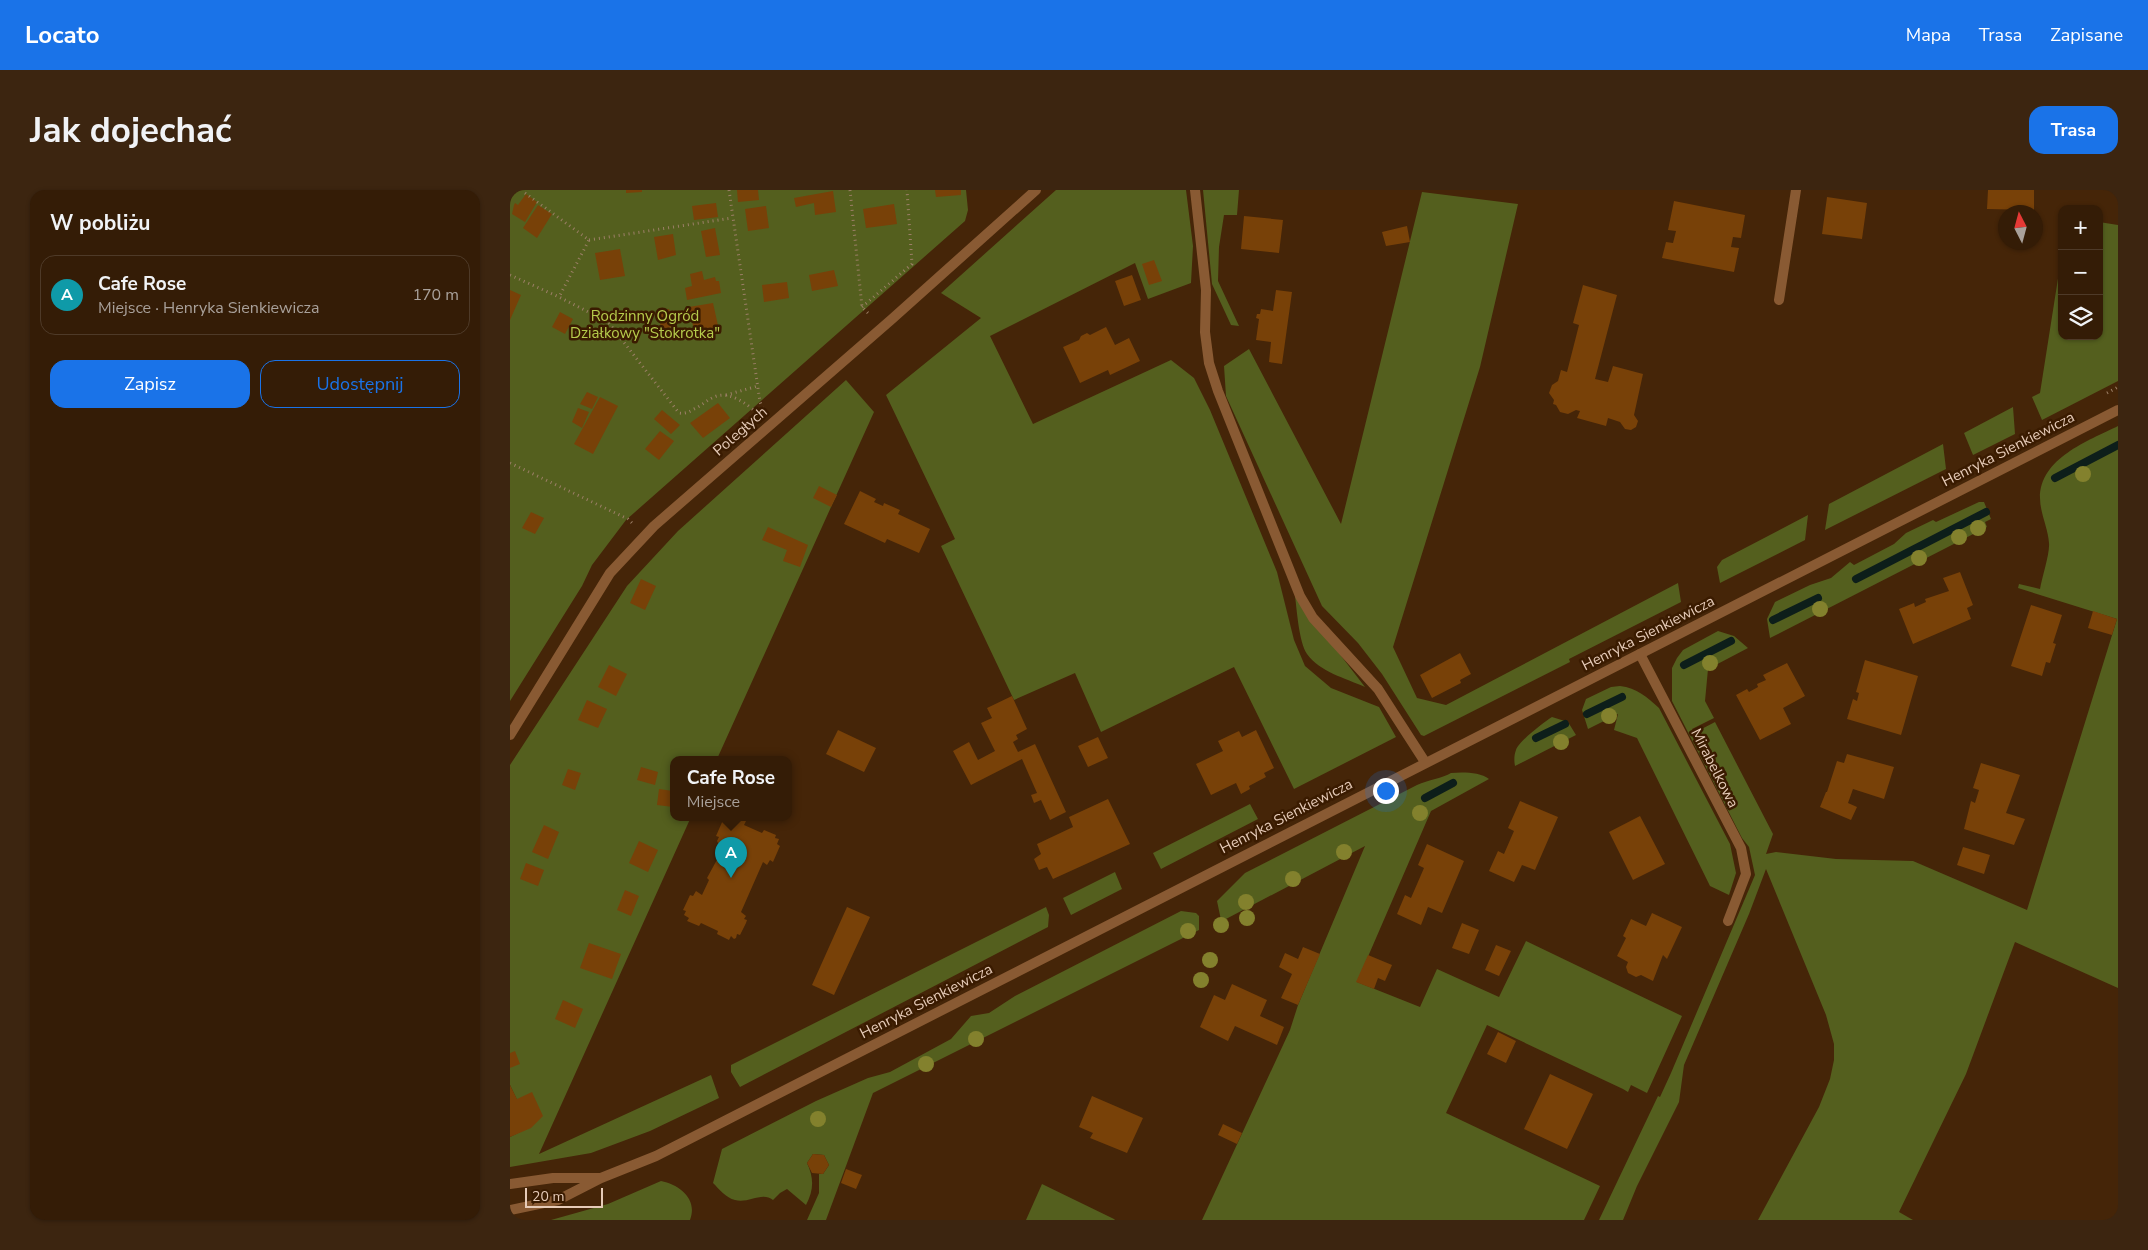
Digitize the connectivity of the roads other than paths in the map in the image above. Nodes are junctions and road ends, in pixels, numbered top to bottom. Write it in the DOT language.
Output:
graph roads {
  1 [pos="1036,190"];
  2 [pos="1195,190"];
  3 [pos="1796,190"];
  4 [pos="1779,300"];
  5 [pos="2118,410"];
  6 [pos="1640,654"];
  7 [pos="510,735"];
  8 [pos="1425,762"];
  9 [pos="1728,921"];
  10 [pos="601,1178"];
  11 [pos="510,1184"];
  12 [pos="510,1210"];
  1 -- 7 [label="street, Poległych"];
  2 -- 8 [label="street"];
  3 -- 4 [label="street"];
  5 -- 6 [label="street, Henryka Sienkiewicza"];
  6 -- 8 [label="street, Henryka Sienkiewicza"];
  6 -- 9 [label="street, Mirabelkowa"];
  8 -- 10 [label="street, Henryka Sienkiewicza"];
  10 -- 11 [label="street, Henryka Sienkiewicza"];
  10 -- 12 [label="street, Henryka Sienkiewicza"];
}
